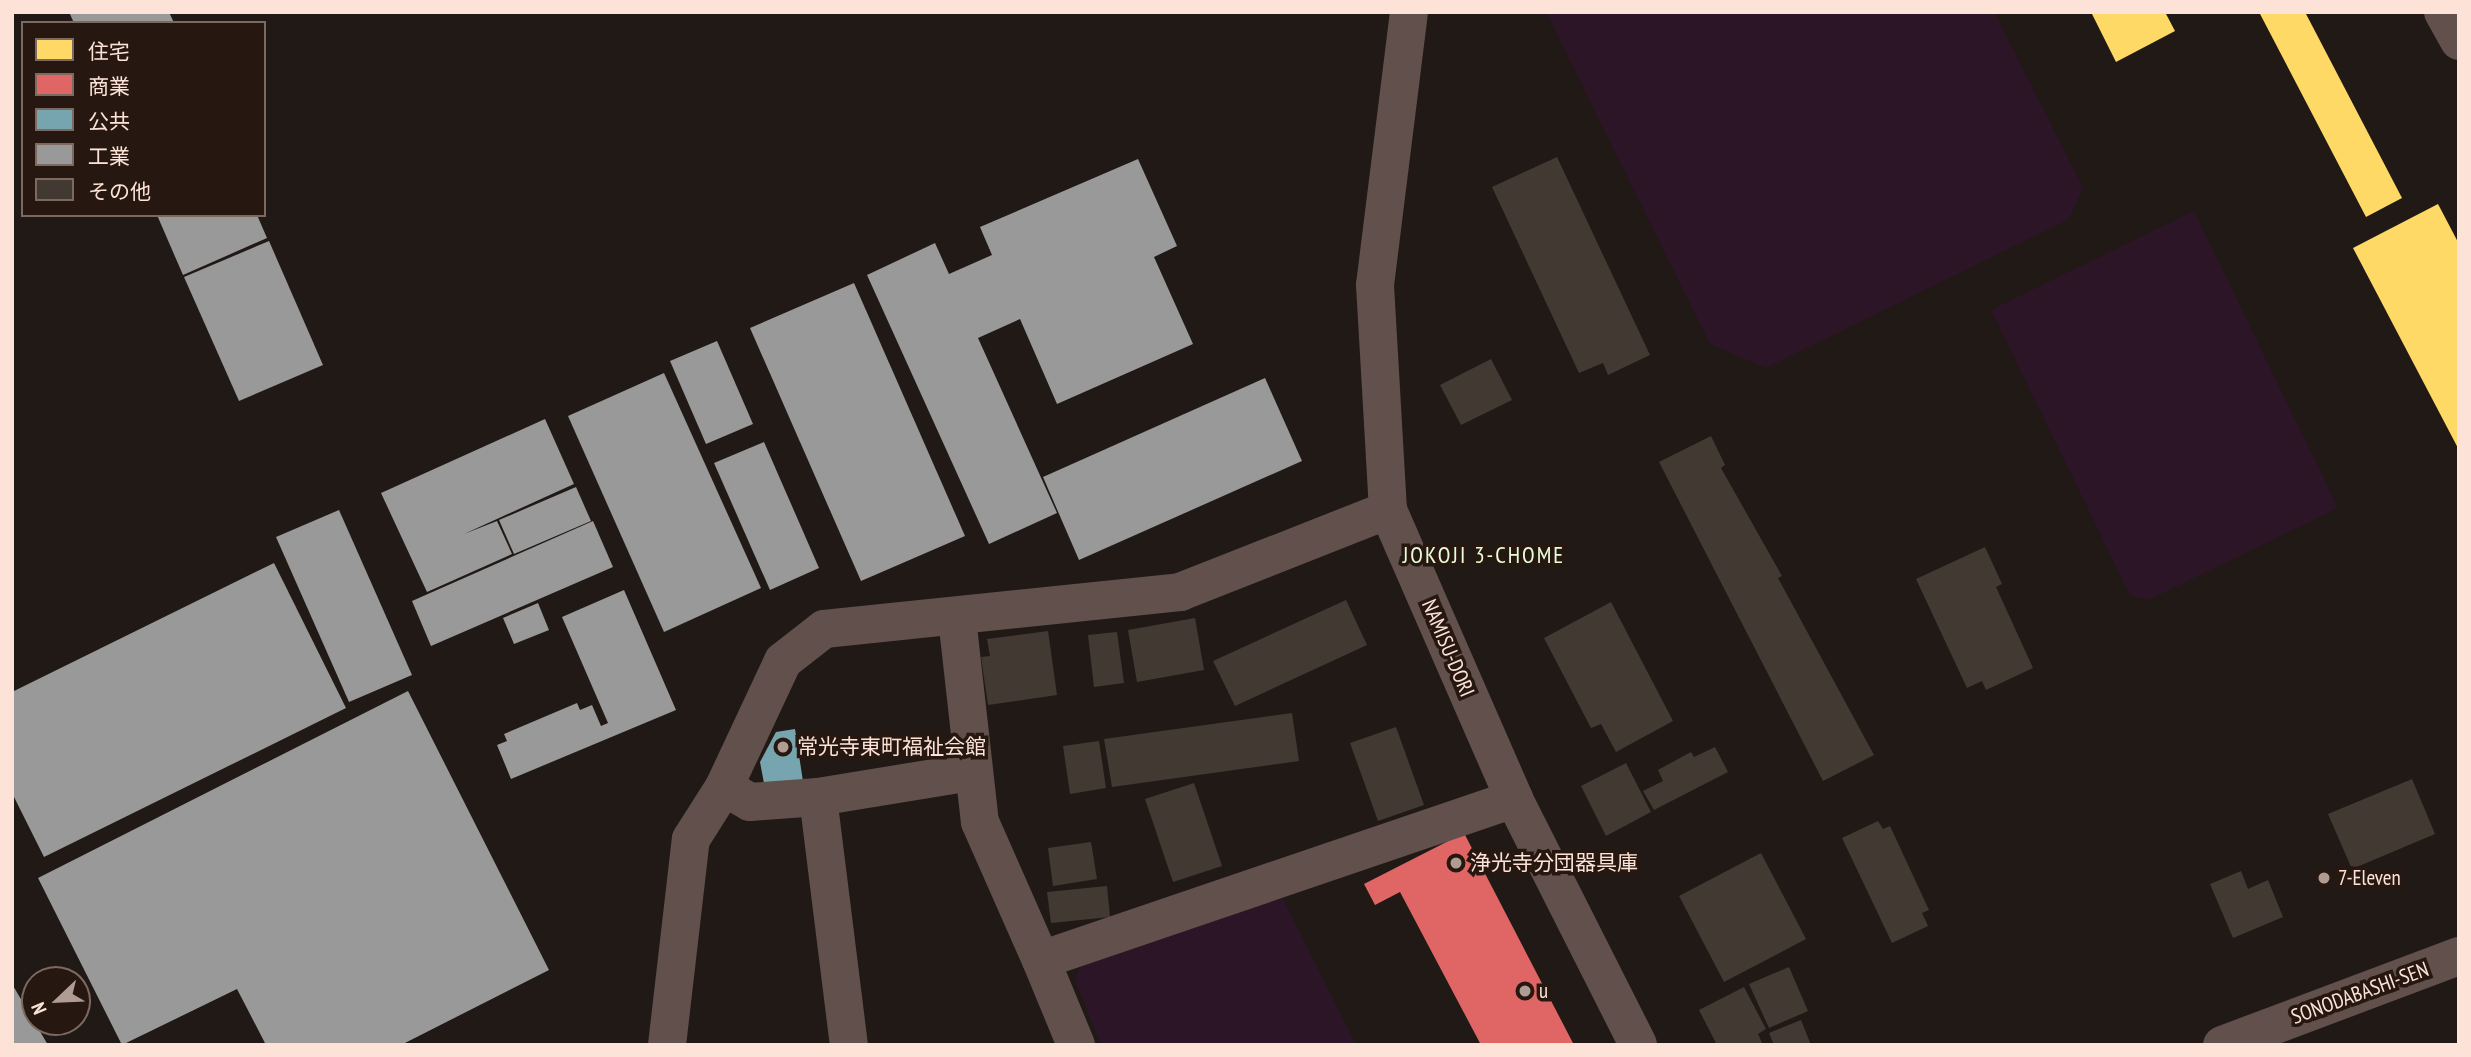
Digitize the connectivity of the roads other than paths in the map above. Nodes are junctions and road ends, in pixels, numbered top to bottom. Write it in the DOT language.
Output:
graph roads {
  1 [pos="1409,12"];
  2 [pos="2443,12"];
  3 [pos="2459,41"];
  4 [pos="1388,510"];
  5 [pos="957,618"];
  6 [pos="971,772"];
  7 [pos="724,787"];
  8 [pos="818,797"];
  9 [pos="1514,799"];
  10 [pos="2459,956"];
  11 [pos="1041,960"];
  12 [pos="2267,1037"];
  13 [pos="667,1045"];
  14 [pos="849,1045"];
  15 [pos="1076,1045"];
  16 [pos="1638,1045"];
  17 [pos="2222,1045"];
  1 -- 4 [label="street, NAMISU-DORI"];
  2 -- 3 [label="street"];
  4 -- 5 [label="street"];
  4 -- 9 [label="street, NAMISU-DORI"];
  5 -- 6 [label="street"];
  5 -- 7 [label="street"];
  6 -- 8 [label="street"];
  6 -- 11 [label="street"];
  7 -- 8 [label="street"];
  7 -- 13 [label="street"];
  8 -- 14 [label="street"];
  9 -- 11 [label="street"];
  9 -- 16 [label="street, NAMISU-DORI"];
  10 -- 12 [label="street, SONODABASHI-SEN"];
  11 -- 15 [label="street"];
  12 -- 17 [label="street, SONODABASHI-SEN"];
}
